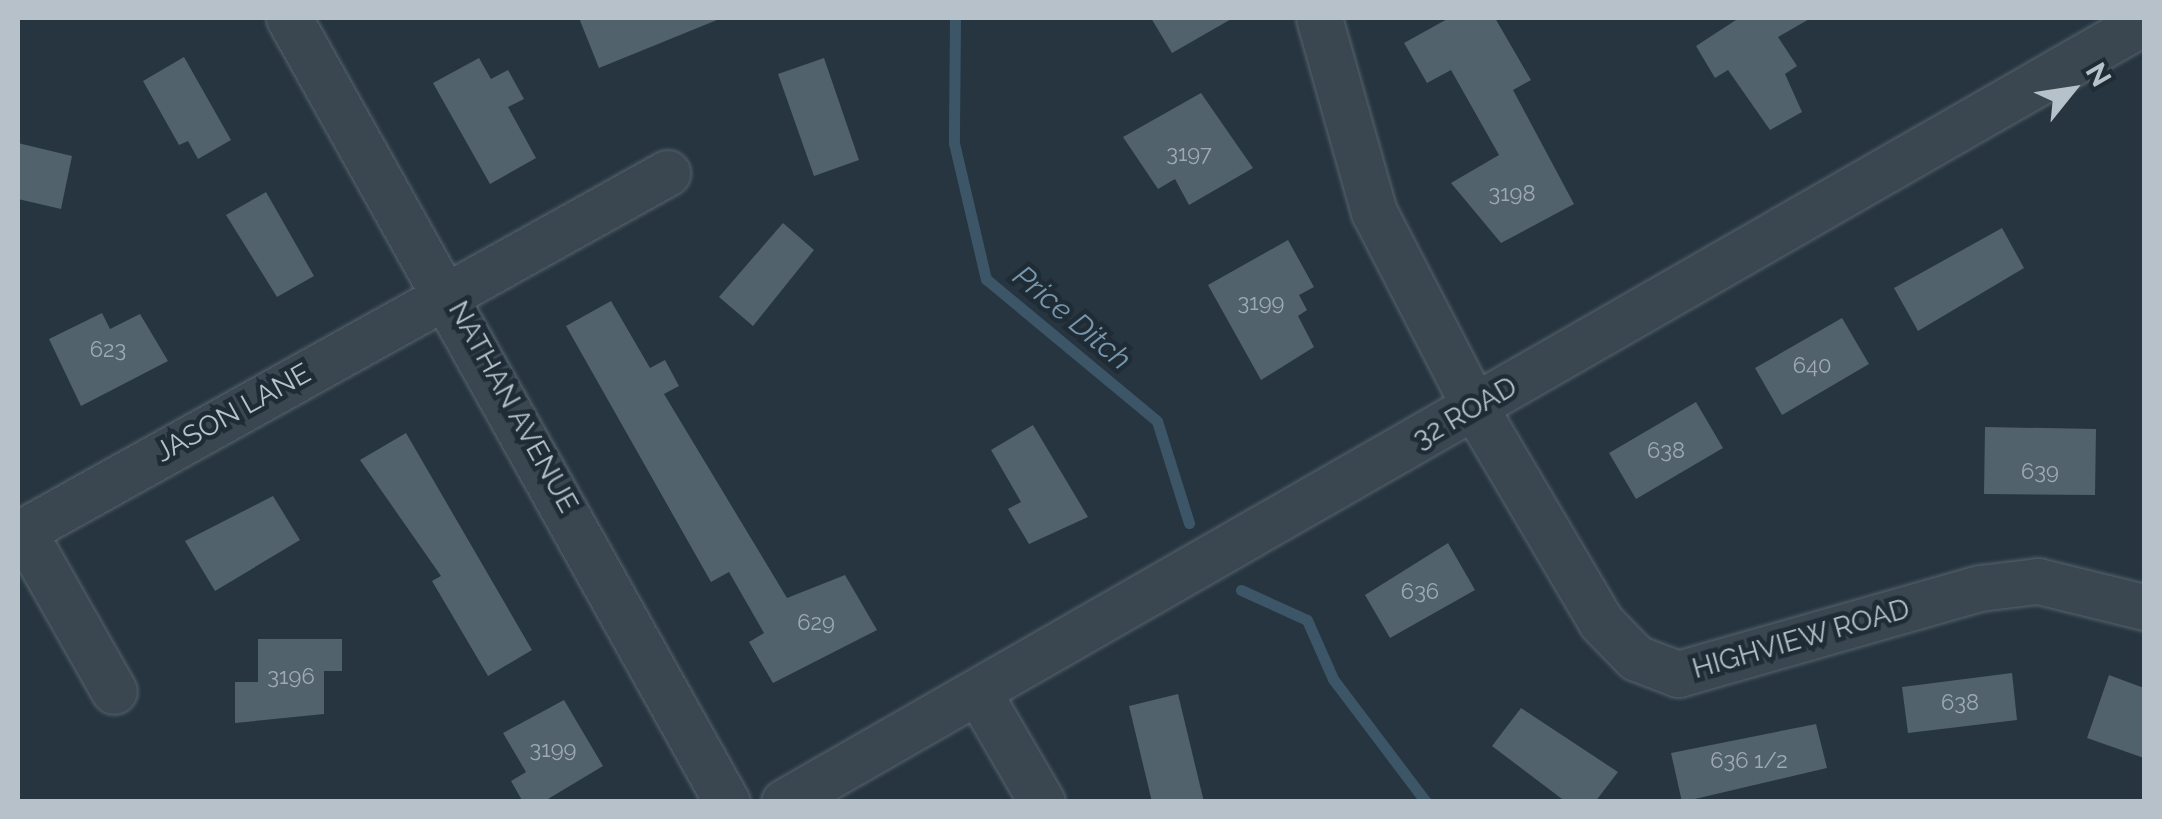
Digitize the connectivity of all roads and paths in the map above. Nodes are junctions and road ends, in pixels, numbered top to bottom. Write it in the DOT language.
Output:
graph roads {
  1 [pos="290,18"];
  2 [pos="1320,18"];
  3 [pos="2144,22"];
  4 [pos="667,173"];
  5 [pos="450,294"];
  6 [pos="1475,408"];
  7 [pos="20,532"];
  8 [pos="2144,606"];
  9 [pos="114,692"];
  10 [pos="978,692"];
  11 [pos="727,802"];
  12 [pos="784,802"];
  13 [pos="1042,802"];
  1 -- 5 [label="street, NATHAN AVENUE"];
  2 -- 6 [label="street, HIGHVIEW ROAD"];
  3 -- 6 [label="street, 32 ROAD"];
  4 -- 5 [label="street, JASON LANE"];
  5 -- 7 [label="street, JASON LANE"];
  5 -- 11 [label="street, NATHAN AVENUE"];
  6 -- 8 [label="street, HIGHVIEW ROAD"];
  6 -- 10 [label="street, 32 ROAD"];
  7 -- 9 [label="street"];
  10 -- 12 [label="street, 32 ROAD"];
  10 -- 13 [label="street"];
}
